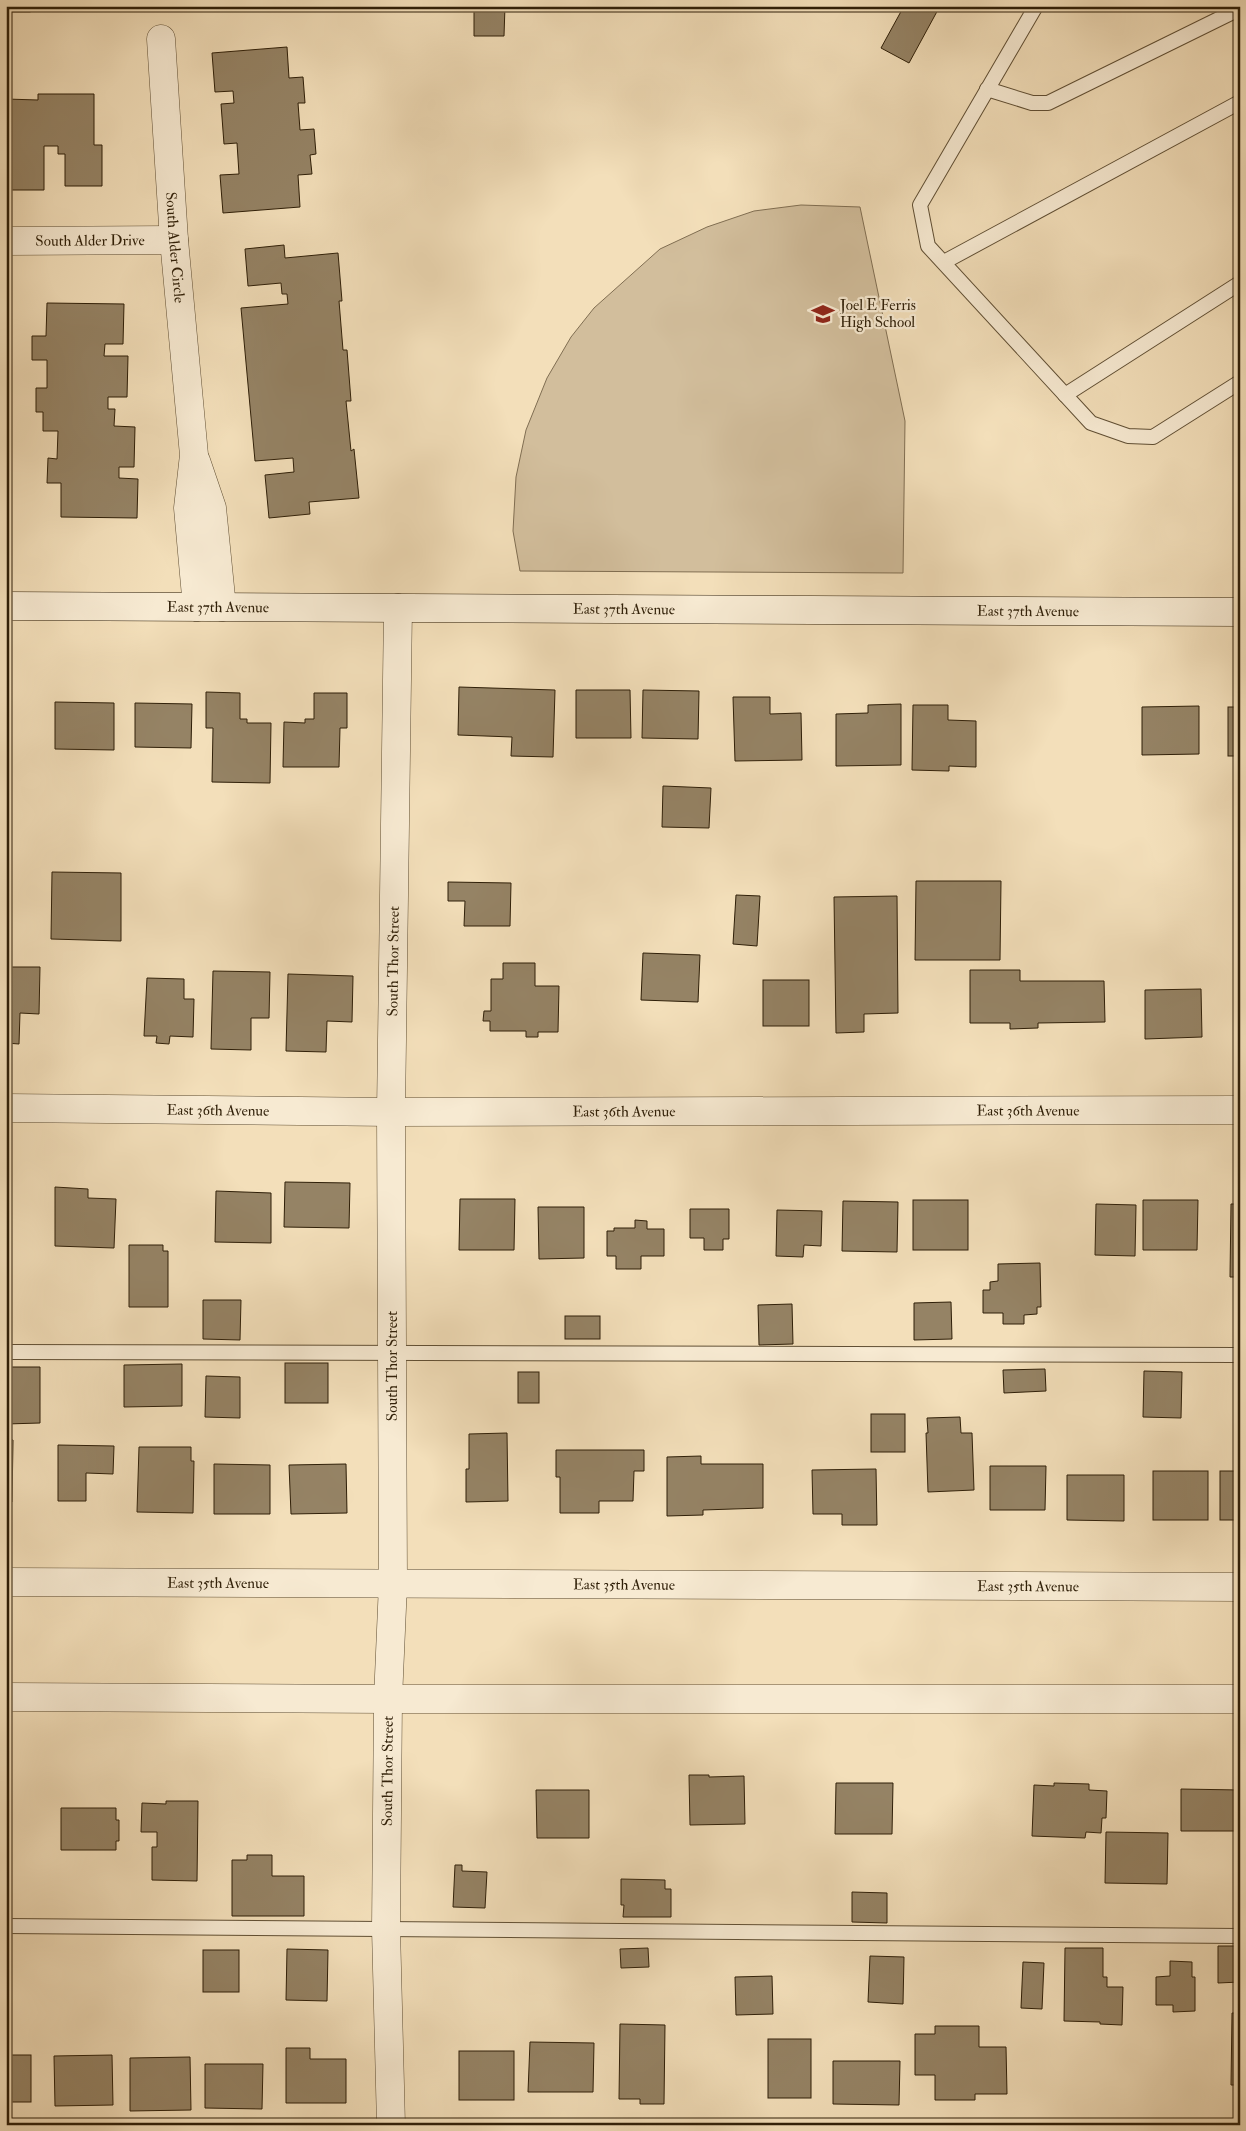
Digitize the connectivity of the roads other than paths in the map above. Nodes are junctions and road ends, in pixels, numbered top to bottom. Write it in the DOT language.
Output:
graph roads {
  1 [pos="1036,6"];
  2 [pos="1235,12"];
  3 [pos="162,39"];
  4 [pos="987,89"];
  5 [pos="1240,102"];
  6 [pos="174,240"];
  7 [pos="6,241"];
  8 [pos="944,262"];
  9 [pos="1240,283"];
  10 [pos="1240,382"];
  11 [pos="1065,395"];
  12 [pos="6,606"];
  13 [pos="210,607"];
  14 [pos="398,608"];
  15 [pos="1240,612"];
  16 [pos="6,1108"];
  17 [pos="1240,1110"];
  18 [pos="391,1112"];
  19 [pos="6,1352"];
  20 [pos="392,1354"];
  21 [pos="1240,1355"];
  22 [pos="6,1582"];
  23 [pos="393,1584"];
  24 [pos="1240,1587"];
  25 [pos="6,1697"];
  26 [pos="388,1700"];
  27 [pos="1240,1700"];
  28 [pos="6,1926"];
  29 [pos="386,1928"];
  30 [pos="1240,1936"];
  31 [pos="391,2125"];
  1 -- 4 [label="lane"];
  2 -- 4 [label="lane"];
  3 -- 6 [label="street, South Alder Circle"];
  4 -- 8 [label="lane"];
  5 -- 8 [label="lane"];
  6 -- 7 [label="street, South Alder Drive"];
  6 -- 13 [label="street, South Alder Circle"];
  8 -- 11 [label="lane"];
  9 -- 11 [label="lane"];
  10 -- 11 [label="lane"];
  12 -- 13 [label="street, East 37th Avenue"];
  13 -- 14 [label="street, East 37th Avenue"];
  14 -- 15 [label="street, East 37th Avenue"];
  14 -- 18 [label="street, South Thor Street"];
  16 -- 18 [label="street, East 36th Avenue"];
  17 -- 18 [label="street, East 36th Avenue"];
  18 -- 20 [label="street, South Thor Street"];
  19 -- 20 [label="lane"];
  20 -- 21 [label="lane"];
  20 -- 23 [label="street, South Thor Street"];
  22 -- 23 [label="street, East 35th Avenue"];
  23 -- 24 [label="street, East 35th Avenue"];
  23 -- 26 [label="street, South Thor Street"];
  25 -- 26 [label="street"];
  26 -- 27 [label="street"];
  26 -- 29 [label="street, South Thor Street"];
  28 -- 29 [label="lane"];
  29 -- 30 [label="lane"];
  29 -- 31 [label="street, South Thor Street"];
}
